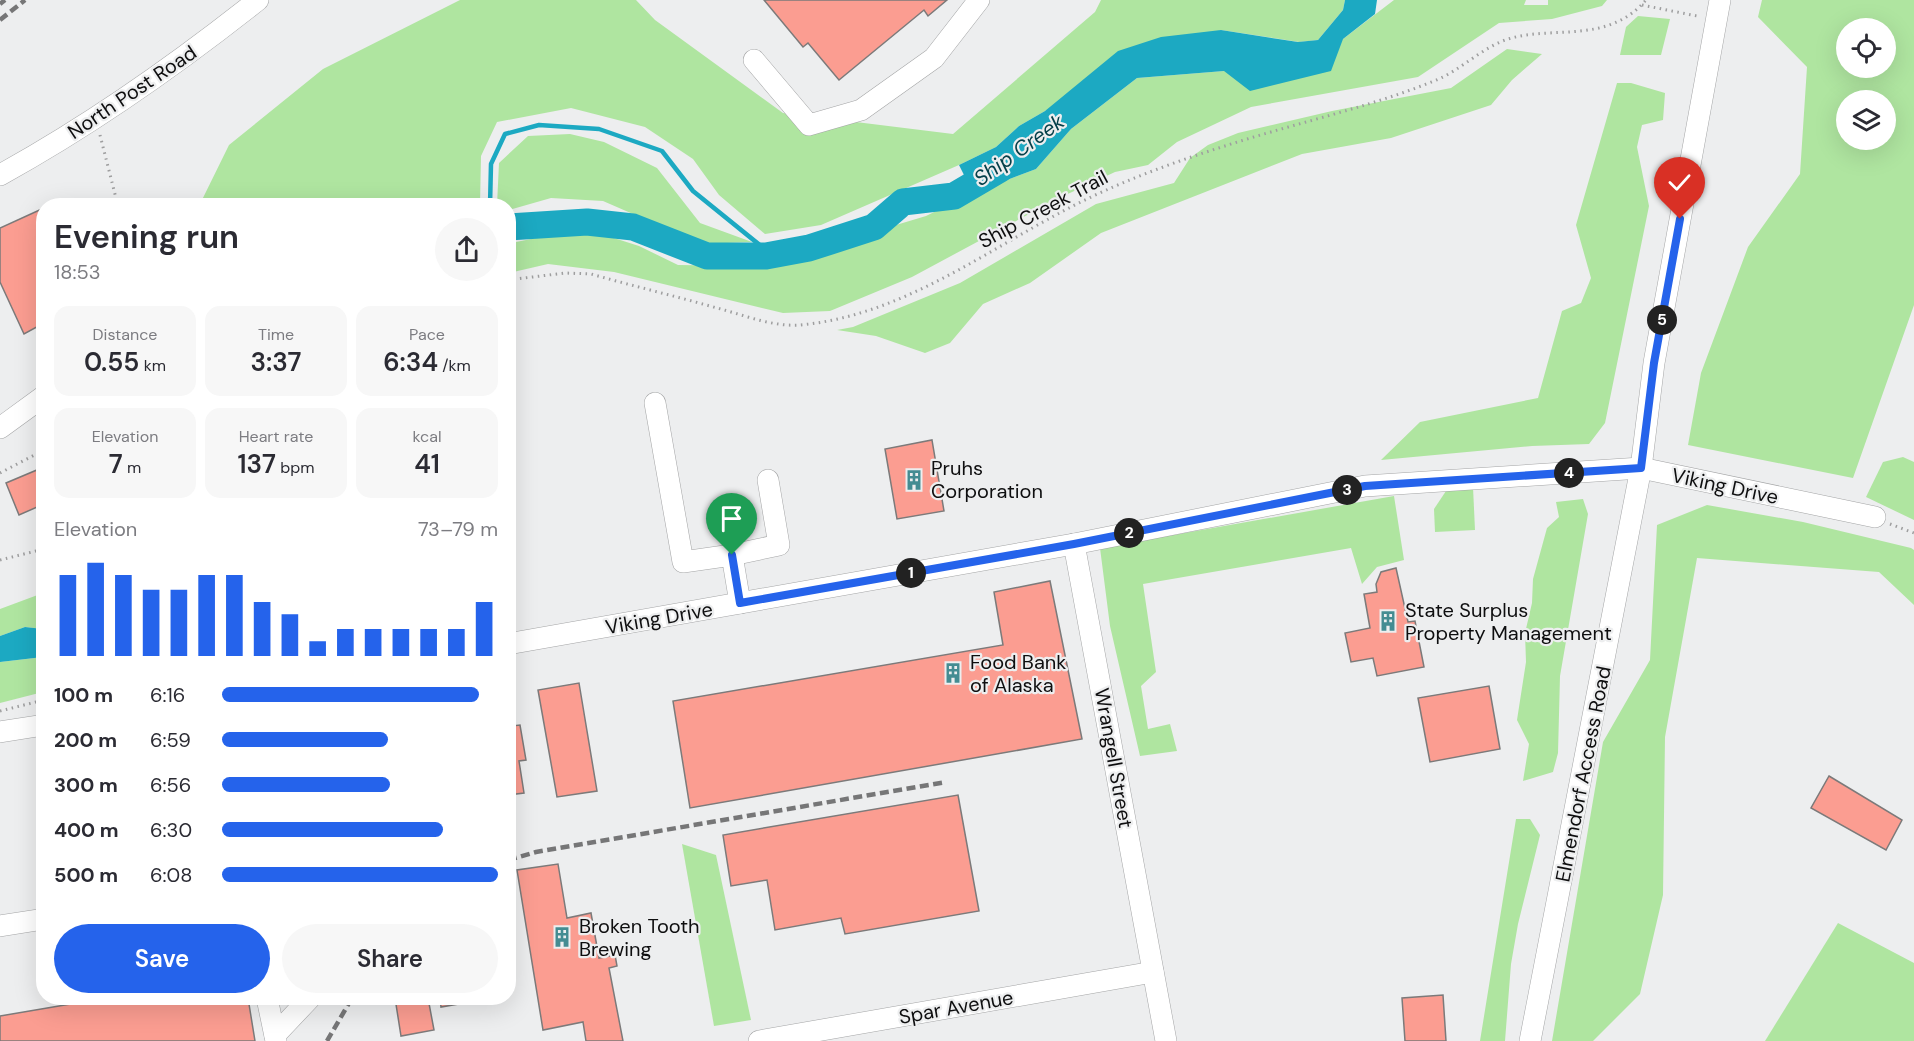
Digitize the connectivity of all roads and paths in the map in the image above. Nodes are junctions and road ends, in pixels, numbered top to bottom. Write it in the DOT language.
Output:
graph roads {
  1 [pos="258,0"];
  2 [pos="979,0"];
  3 [pos="1646,0"];
  4 [pos="1720,0"];
  5 [pos="1642,5"];
  6 [pos="1697,16"];
  7 [pos="754,60"];
  8 [pos="96,118"];
  9 [pos="0,175"];
  10 [pos="116,198"];
  11 [pos="516,279"];
  12 [pos="36,402"];
  13 [pos="655,404"];
  14 [pos="0,428"];
  15 [pos="36,454"];
  16 [pos="1641,468"];
  17 [pos="0,473"];
  18 [pos="768,480"];
  19 [pos="1875,518"];
  20 [pos="1914,533"];
  21 [pos="1074,544"];
  22 [pos="36,551"];
  23 [pos="732,555"];
  24 [pos="0,560"];
  25 [pos="740,603"];
  26 [pos="516,643"];
  27 [pos="36,702"];
  28 [pos="0,711"];
  29 [pos="36,726"];
  30 [pos="0,732"];
  31 [pos="36,920"];
  32 [pos="0,926"];
  33 [pos="1153,972"];
  34 [pos="268,1005"];
  35 [pos="304,1005"];
  36 [pos="275,1038"];
  37 [pos="759,1041"];
  38 [pos="1166,1041"];
  39 [pos="1530,1041"];
  1 -- 8 [label="street, North Post Road"];
  2 -- 7 [label="street"];
  3 -- 5 [label="path, Ship Creek Trail"];
  4 -- 16 [label="street, Elmendorf Access Road"];
  5 -- 6 [label="path"];
  5 -- 11 [label="path, Ship Creek Trail"];
  8 -- 9 [label="street, North Post Road"];
  8 -- 10 [label="path"];
  12 -- 14 [label="street"];
  13 -- 23 [label="street"];
  15 -- 17 [label="path"];
  16 -- 19 [label="street, Viking Drive"];
  16 -- 21 [label="street, Viking Drive"];
  16 -- 39 [label="street, Elmendorf Access Road"];
  18 -- 23 [label="street"];
  19 -- 20 [label="path"];
  21 -- 25 [label="street, Viking Drive"];
  21 -- 33 [label="street, Wrangell Street"];
  22 -- 24 [label="path"];
  23 -- 25 [label="street"];
  25 -- 26 [label="street, Viking Drive"];
  27 -- 28 [label="path"];
  29 -- 30 [label="street"];
  31 -- 32 [label="street"];
  33 -- 37 [label="street, Spar Avenue"];
  33 -- 38 [label="street, Wrangell Street"];
  34 -- 36 [label="street"];
  35 -- 36 [label="street"];
}
